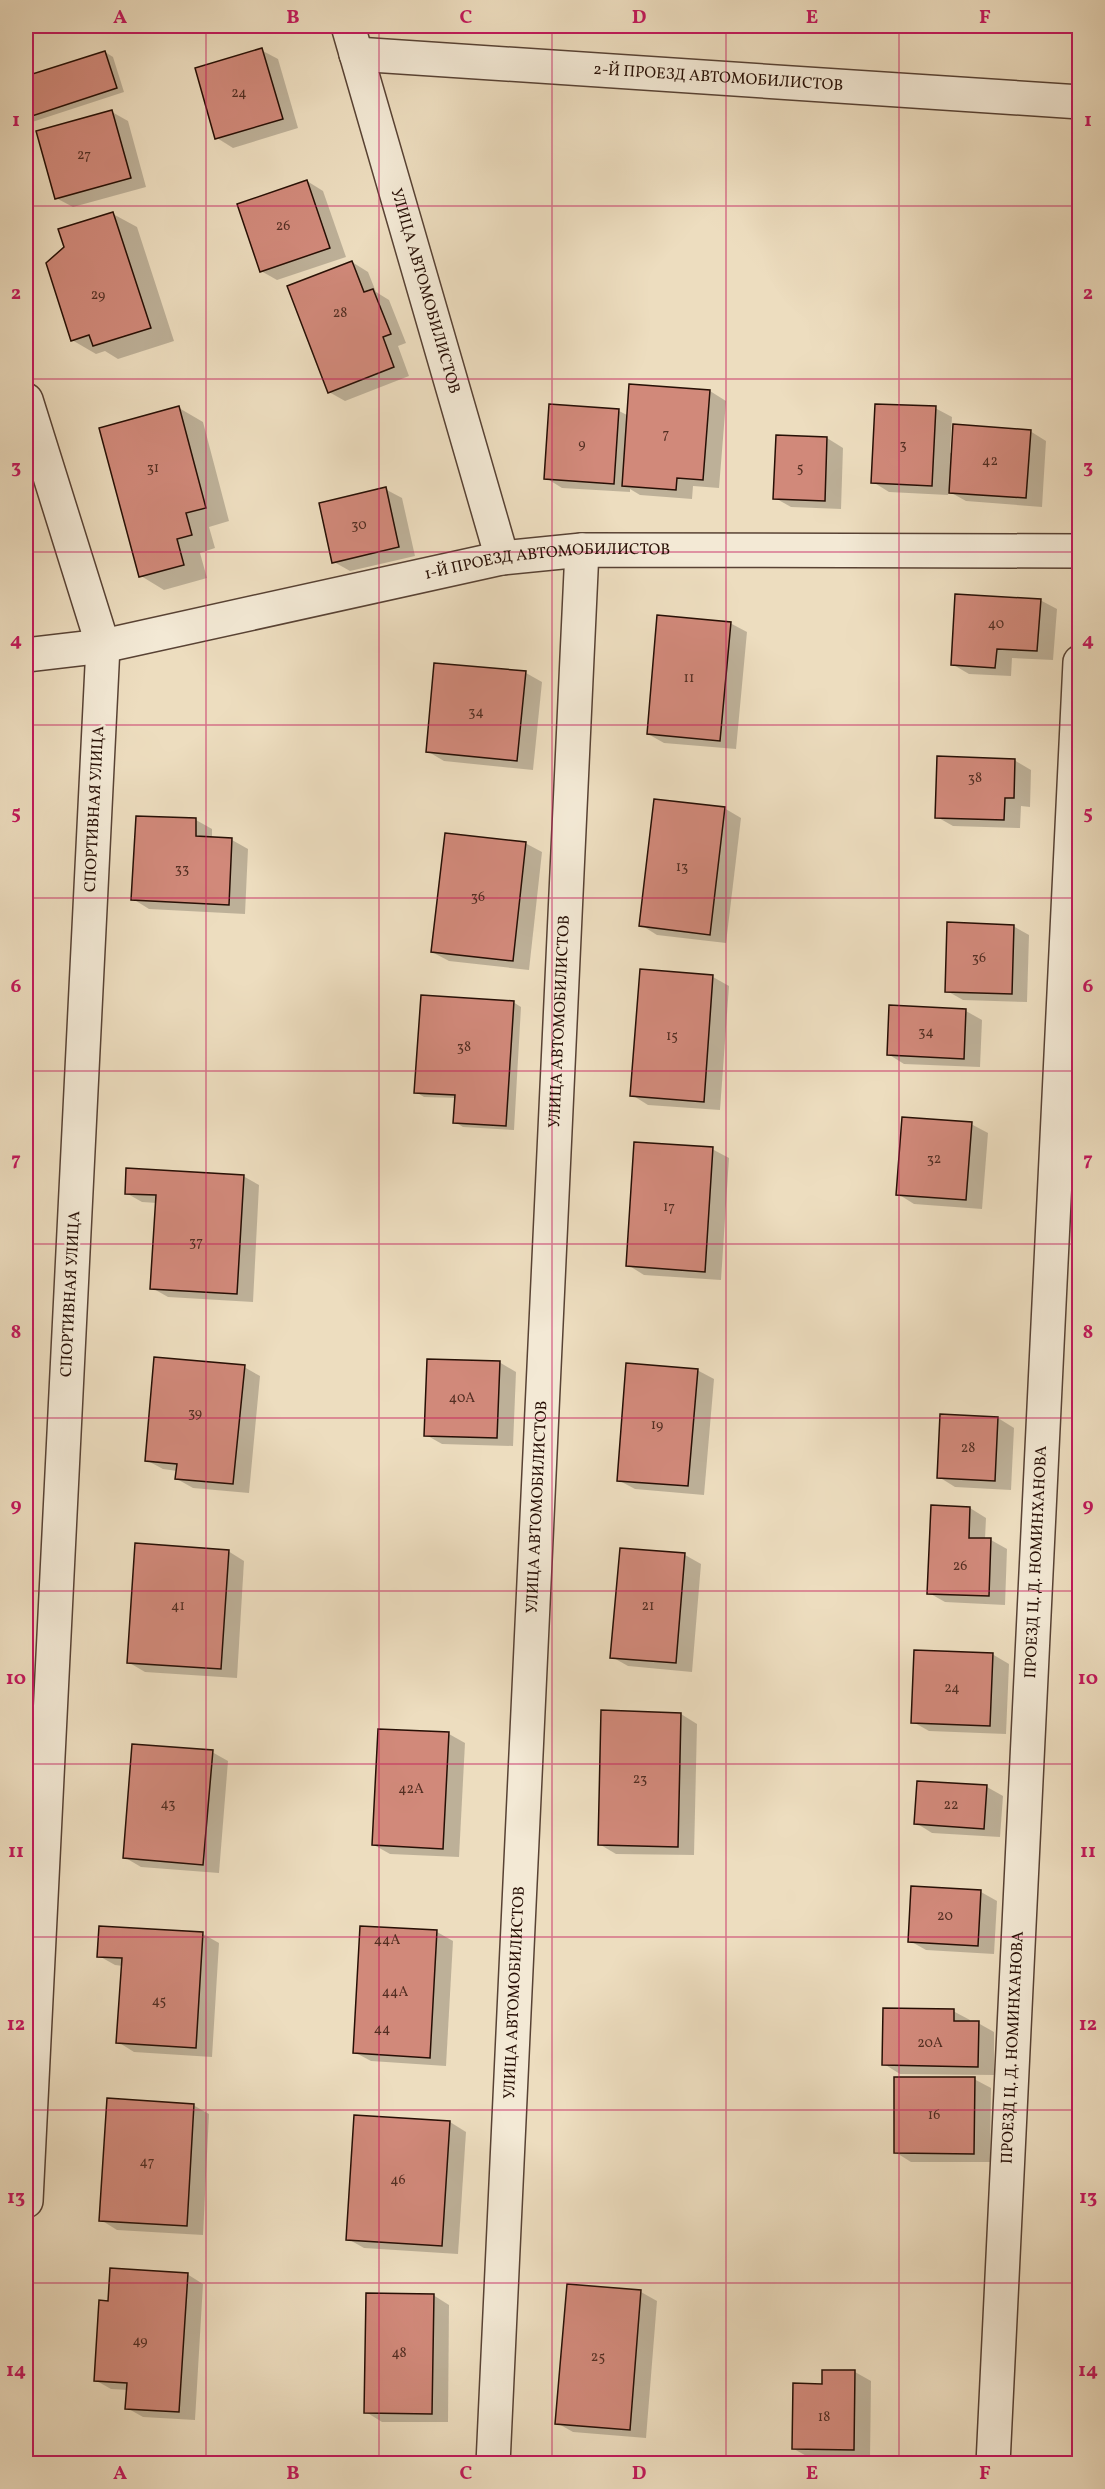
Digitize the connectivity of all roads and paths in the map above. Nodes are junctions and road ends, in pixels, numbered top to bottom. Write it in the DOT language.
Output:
graph roads {
  1 [pos="352,40"];
  2 [pos="1080,102"];
  3 [pos="26,400"];
  4 [pos="582,550"];
  5 [pos="1080,551"];
  6 [pos="502,558"];
  7 [pos="103,646"];
  8 [pos="26,655"];
  9 [pos="1080,662"];
  10 [pos="26,2200"];
  11 [pos="493,2463"];
  12 [pos="993,2463"];
  1 -- 2 [label="street, 2-Й ПРОЕЗД АВТОМОБИЛИСТОВ"];
  1 -- 6 [label="street, УЛИЦА АВТОМОБИЛИСТОВ"];
  3 -- 7 [label="street, СПОРТИВНАЯ УЛИЦА"];
  4 -- 5 [label="street, 1-Й ПРОЕЗД АВТОМОБИЛИСТОВ"];
  4 -- 6 [label="street, 1-Й ПРОЕЗД АВТОМОБИЛИСТОВ"];
  4 -- 11 [label="street, УЛИЦА АВТОМОБИЛИСТОВ"];
  6 -- 7 [label="street, 1-Й ПРОЕЗД АВТОМОБИЛИСТОВ"];
  7 -- 8 [label="street, 1-Й ПРОЕЗД АВТОМОБИЛИСТОВ"];
  7 -- 10 [label="street, СПОРТИВНАЯ УЛИЦА"];
  9 -- 12 [label="street, ПРОЕЗД Ц. Д. НОМИНХАНОВА"];
}
